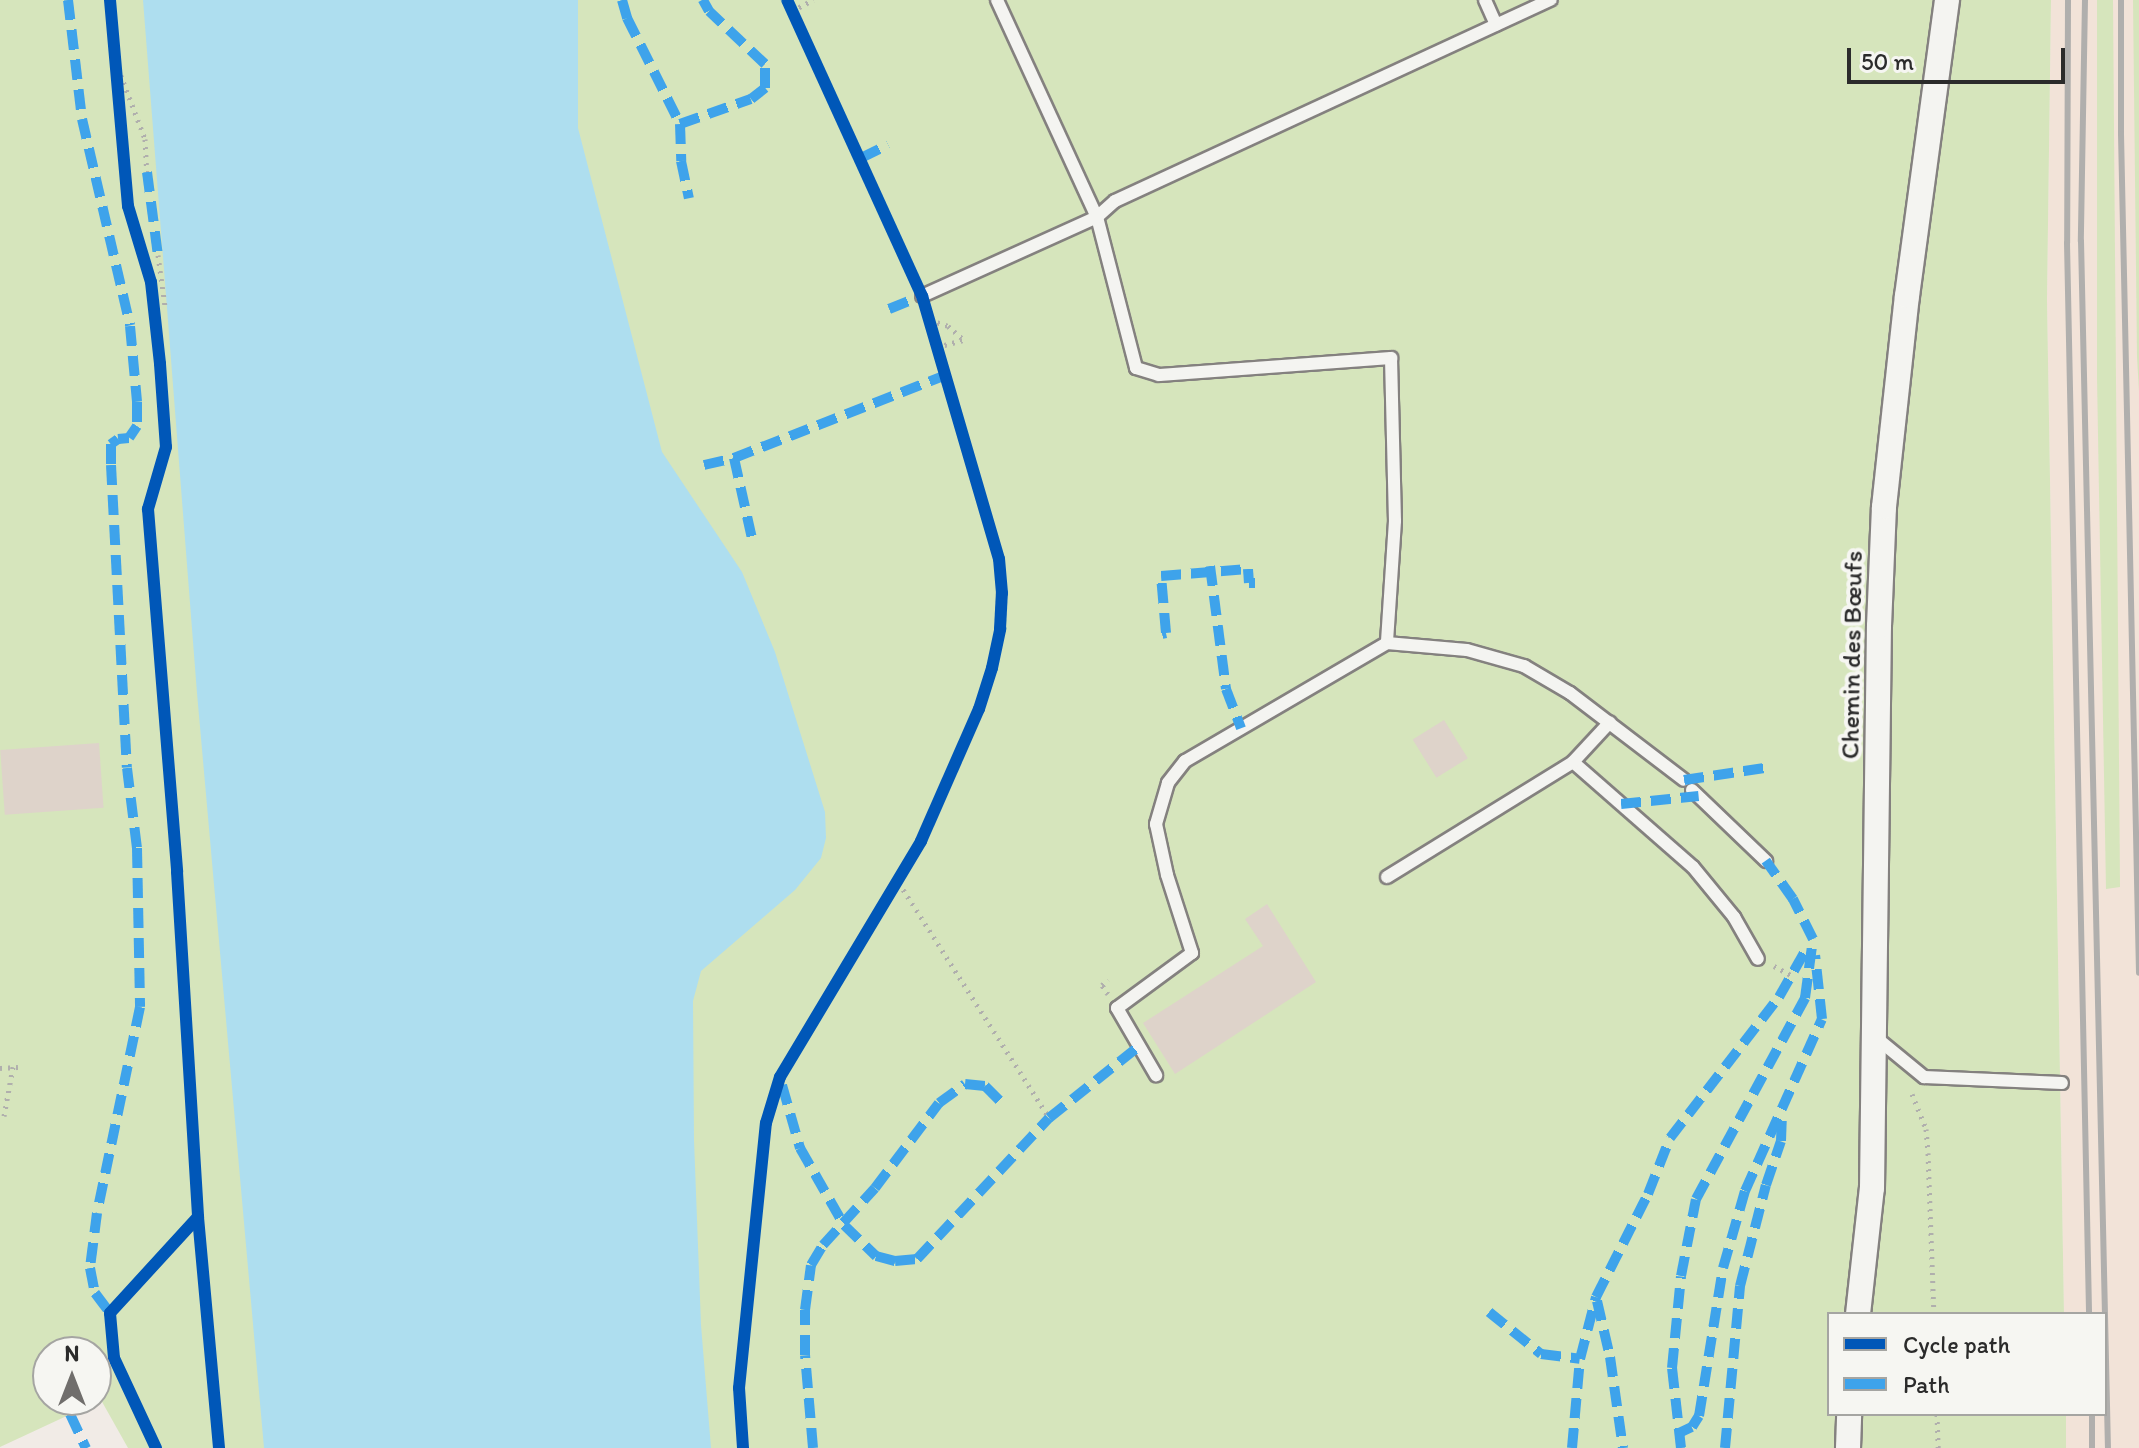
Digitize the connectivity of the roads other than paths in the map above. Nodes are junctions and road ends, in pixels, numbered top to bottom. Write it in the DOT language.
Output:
graph roads {
  1 [pos="997,0"];
  2 [pos="1485,0"];
  3 [pos="1551,0"];
  4 [pos="1947,0"];
  5 [pos="1496,25"];
  6 [pos="1097,217"];
  7 [pos="922,296"];
  8 [pos="1387,643"];
  9 [pos="1610,722"];
  10 [pos="1573,762"];
  11 [pos="1766,861"];
  12 [pos="1387,877"];
  13 [pos="1758,959"];
  14 [pos="1872,1034"];
  15 [pos="1156,1075"];
  16 [pos="2062,1083"];
  17 [pos="1858,1312"];
  18 [pos="1849,1416"];
  19 [pos="1848,1448"];
  1 -- 6 [label="lane"];
  2 -- 5 [label="lane"];
  3 -- 5 [label="lane"];
  4 -- 14 [label="street, Chemin des Bœufs"];
  5 -- 6 [label="lane"];
  6 -- 7 [label="lane"];
  6 -- 8 [label="lane"];
  8 -- 9 [label="lane"];
  8 -- 15 [label="lane"];
  9 -- 10 [label="lane"];
  9 -- 11 [label="lane"];
  10 -- 12 [label="lane"];
  10 -- 13 [label="lane"];
  14 -- 16 [label="lane"];
  14 -- 17 [label="street, Chemin des Bœufs"];
  18 -- 19 [label="street"];
}
